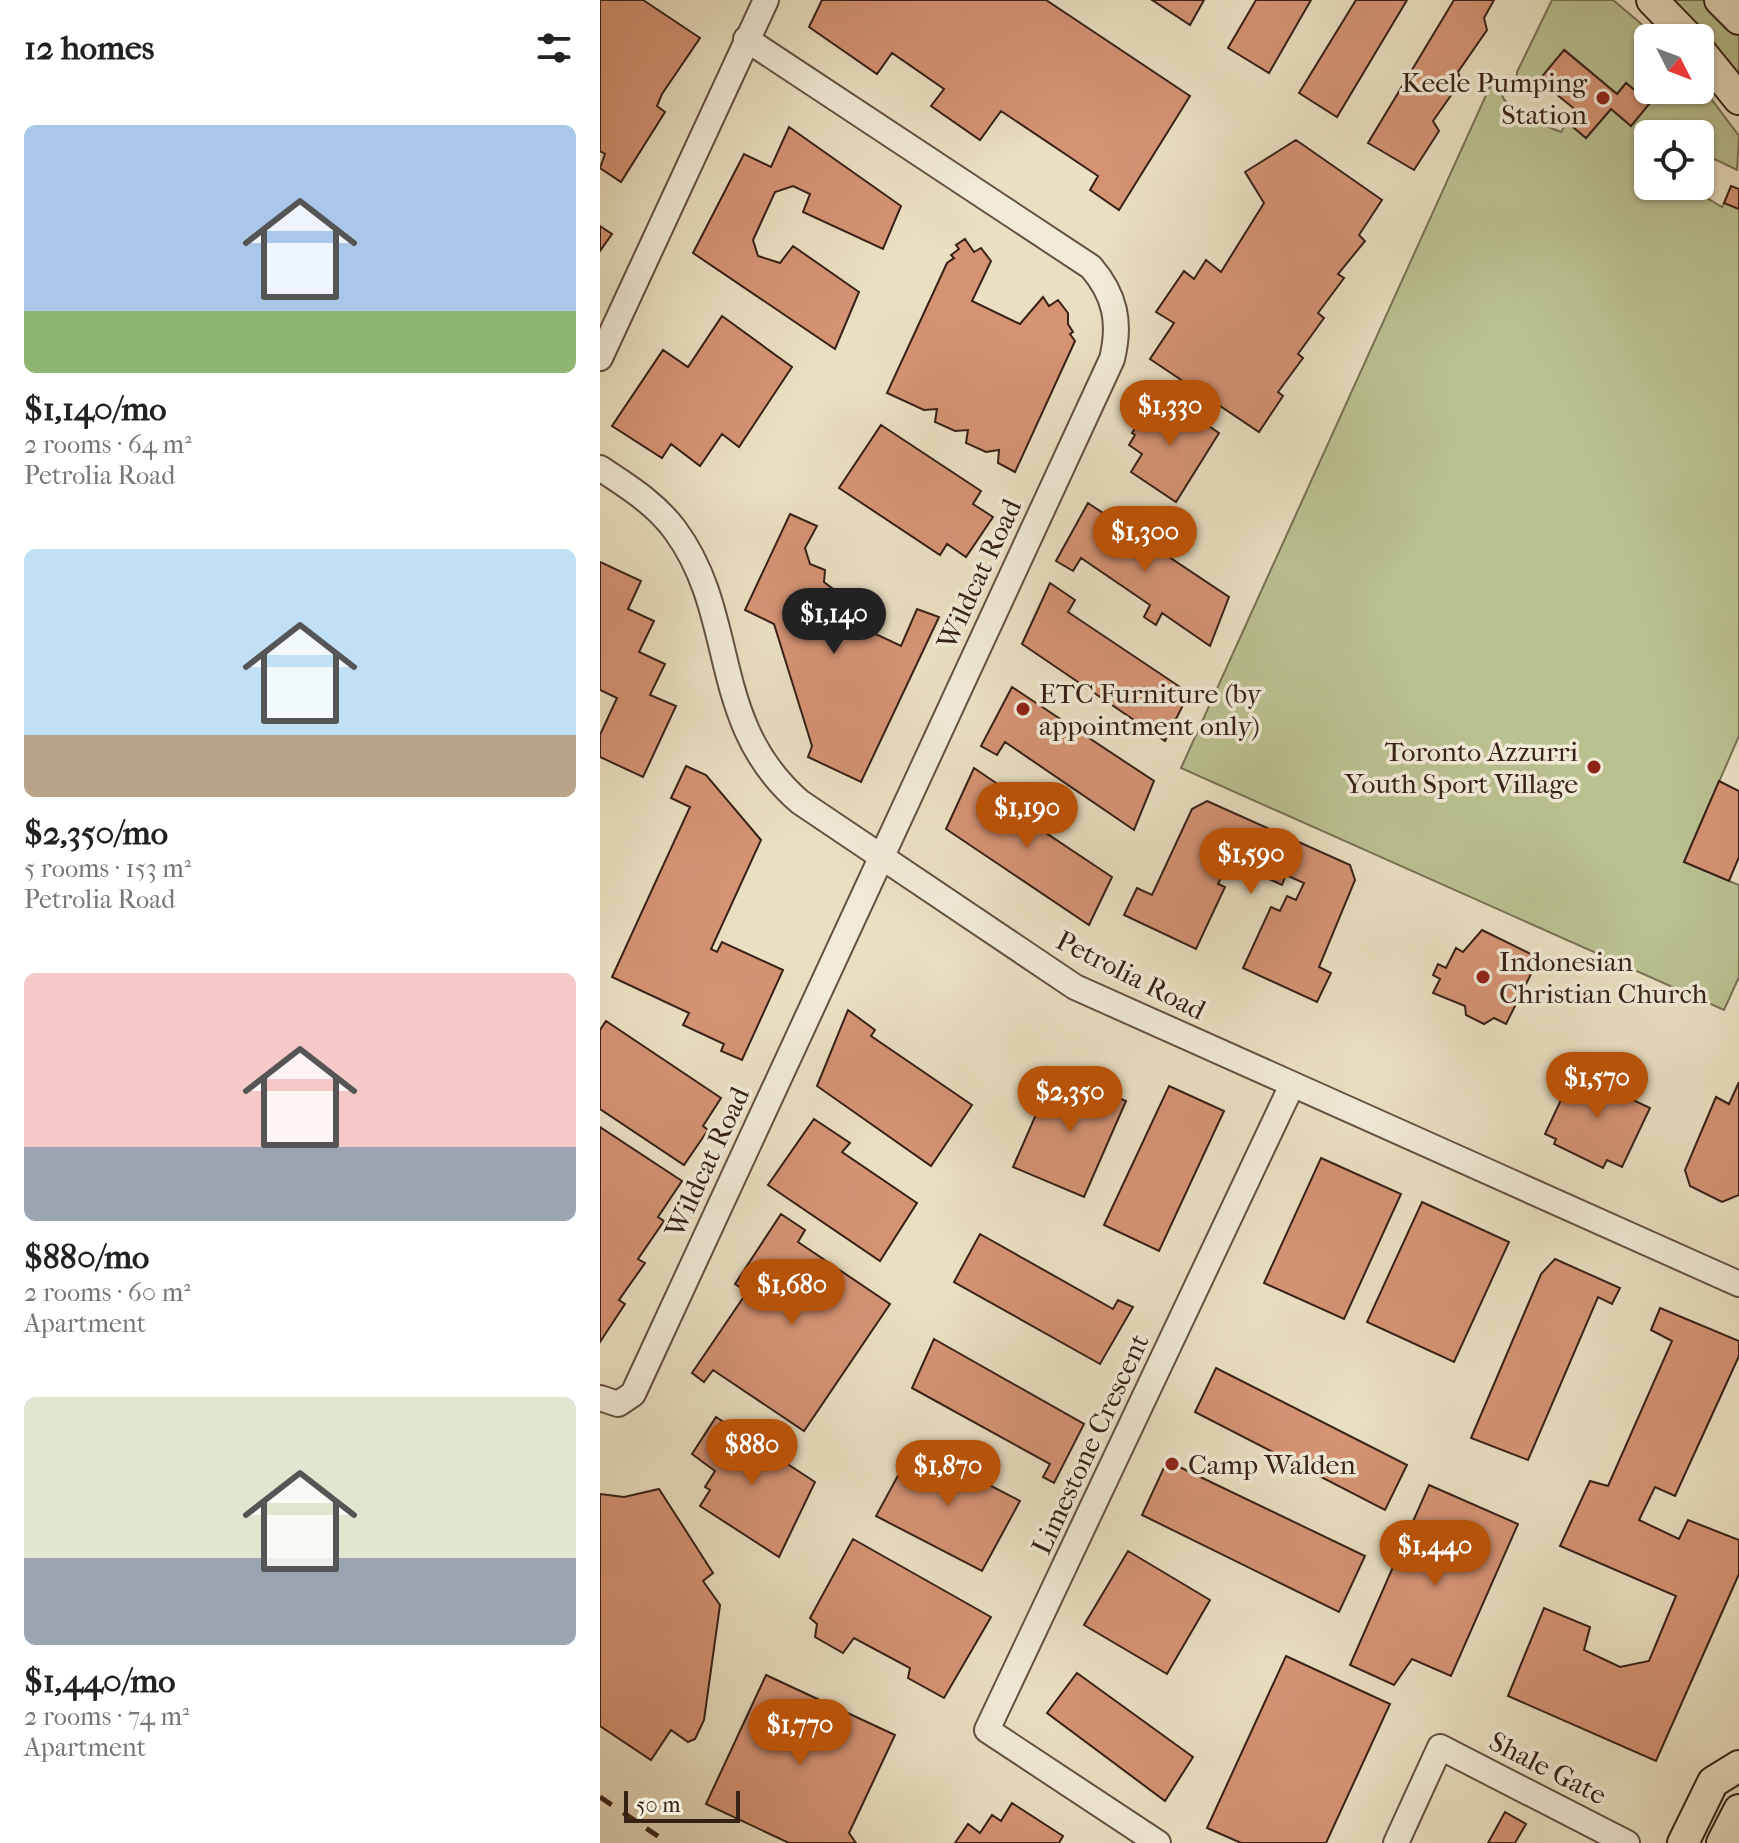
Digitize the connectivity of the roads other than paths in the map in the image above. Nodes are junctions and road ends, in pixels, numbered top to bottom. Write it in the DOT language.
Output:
graph roads {
  1 [pos="766,0"];
  2 [pos="1652,0"];
  3 [pos="1720,0"];
  4 [pos="1739,19"];
  5 [pos="1675,24"];
  6 [pos="746,39"];
  7 [pos="1714,68"];
  8 [pos="1739,99"];
  9 [pos="600,358"];
  10 [pos="600,468"];
  11 [pos="881,858"];
  12 [pos="1292,1085"];
  13 [pos="1739,1284"];
  14 [pos="609,1401"];
  15 [pos="1739,1766"];
  16 [pos="1739,1810"];
  17 [pos="1158,1843"];
  18 [pos="1396,1843"];
  19 [pos="1627,1843"];
  20 [pos="1683,1843"];
  21 [pos="1722,1843"];
  1 -- 6 [label="street"];
  2 -- 5 [label="main road"];
  3 -- 4 [label="main road"];
  6 -- 9 [label="street"];
  6 -- 11 [label="street, Wildcat Road"];
  7 -- 8 [label="main road"];
  10 -- 11 [label="street, Petrolia Road"];
  11 -- 12 [label="street, Petrolia Road"];
  11 -- 14 [label="street, Wildcat Road"];
  12 -- 13 [label="street, Petrolia Road"];
  12 -- 17 [label="street, Limestone Crescent"];
  15 -- 20 [label="main road"];
  16 -- 21 [label="main road"];
  18 -- 19 [label="street, Shale Gate"];
}
